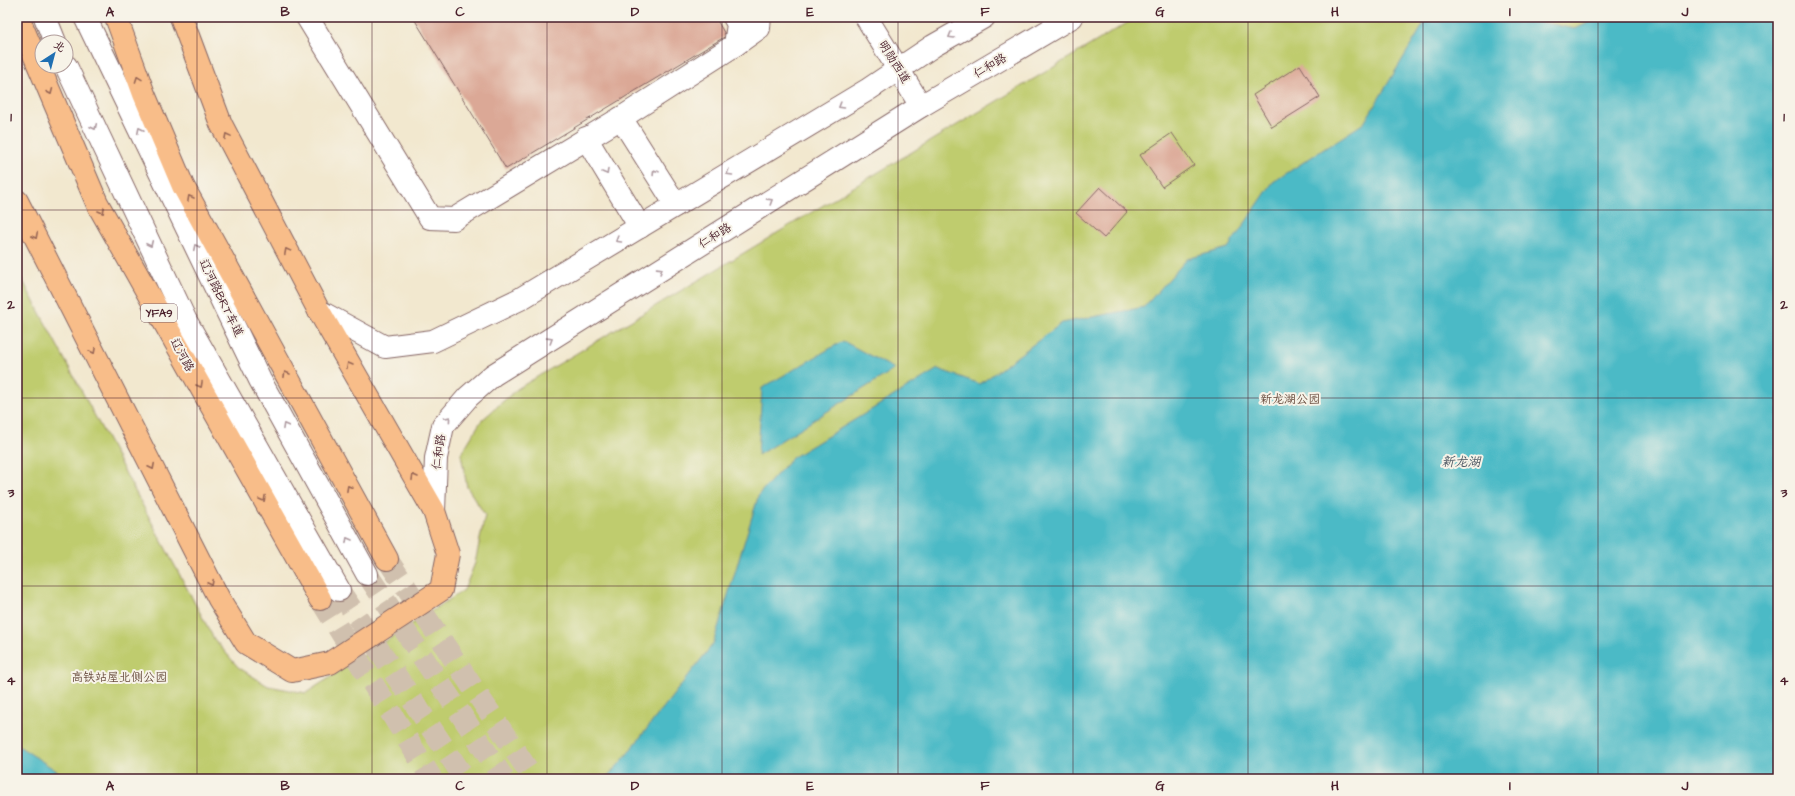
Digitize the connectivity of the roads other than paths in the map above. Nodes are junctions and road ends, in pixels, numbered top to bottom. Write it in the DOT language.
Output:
graph roads {
  1 [pos="18,17"];
  2 [pos="45,17"];
  3 [pos="85,17"];
  4 [pos="116,17"];
  5 [pos="181,17"];
  6 [pos="307,17"];
  7 [pos="734,17"];
  8 [pos="760,17"];
  9 [pos="866,17"];
  10 [pos="984,17"];
  11 [pos="1072,17"];
  12 [pos="52,34"];
  13 [pos="735,44"];
  14 [pos="900,70"];
  15 [pos="70,74"];
  16 [pos="921,106"];
  17 [pos="621,118"];
  18 [pos="586,138"];
  19 [pos="17,201"];
  20 [pos="676,205"];
  21 [pos="640,227"];
  22 [pos="319,311"];
  23 [pos="434,511"];
  24 [pos="387,559"];
  25 [pos="367,574"];
  26 [pos="329,594"];
  1 -- 26 [label="main road, 辽河路 / YFA9, one-way"];
  2 -- 12 [label="street"];
  25 -- 3 [label="street, 辽河路BRT车道, one-way"];
  24 -- 4 [label="main road, one-way"];
  22 -- 5 [label="main road, one-way"];
  6 -- 18 [label="street"];
  7 -- 13 [label="street"];
  8 -- 13 [label="street"];
  9 -- 14 [label="street, 明勋西道"];
  10 -- 14 [label="street, one-way"];
  11 -- 16 [label="street, 仁和路"];
  13 -- 17 [label="street"];
  14 -- 16 [label="street, 明勋西道"];
  14 -- 20 [label="street, one-way"];
  15 -- 26 [label="street, one-way"];
  23 -- 16 [label="street, 仁和路, one-way"];
  17 -- 18 [label="street"];
  20 -- 17 [label="street, one-way"];
  18 -- 21 [label="street, one-way"];
  19 -- 23 [label="main road, one-way"];
  20 -- 21 [label="street"];
  21 -- 22 [label="street, one-way"];
  23 -- 22 [label="main road, one-way"];
}
